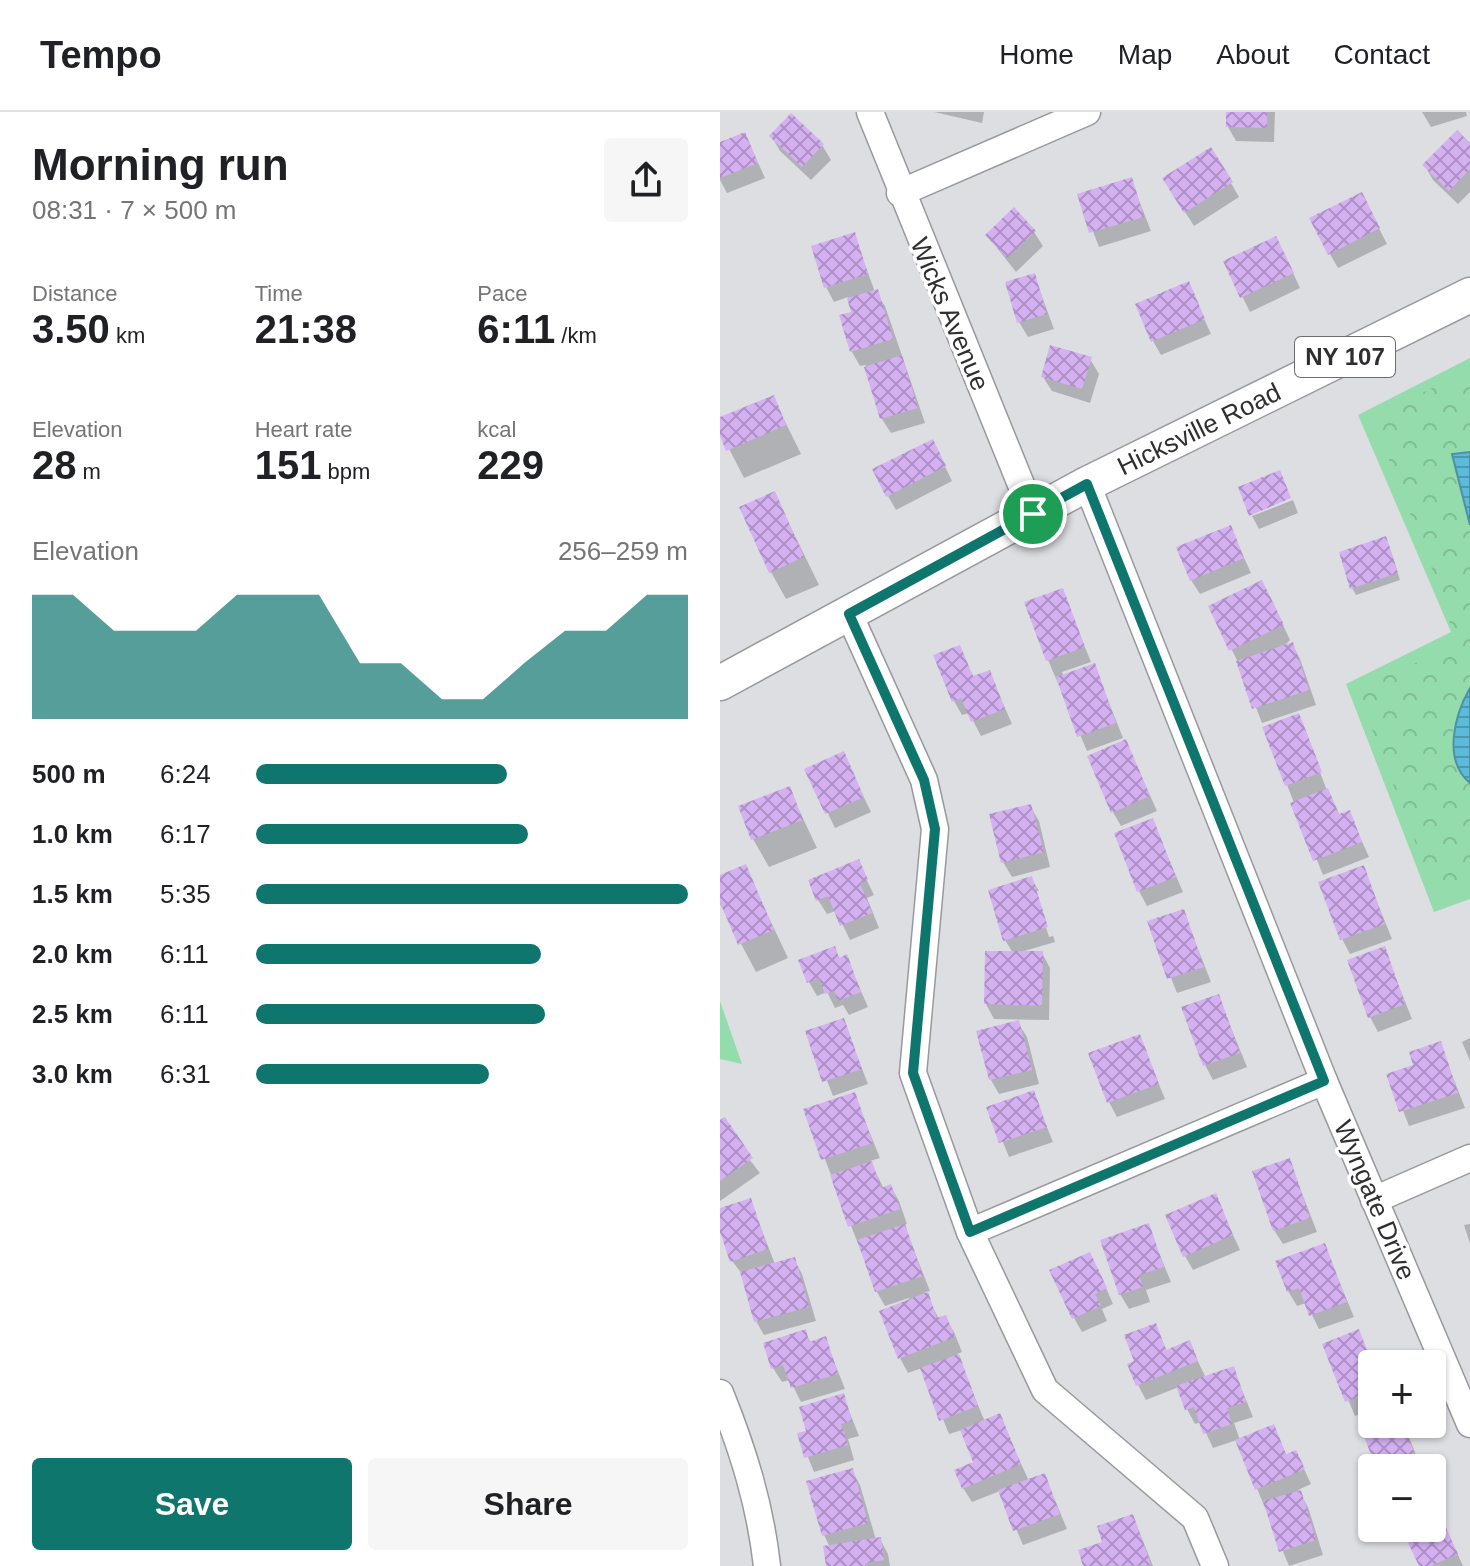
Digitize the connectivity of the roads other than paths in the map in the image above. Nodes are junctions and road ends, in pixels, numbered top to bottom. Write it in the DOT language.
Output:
graph roads {
  1 [pos="870,112"];
  2 [pos="1087,112"];
  3 [pos="900,193"];
  4 [pos="1470,295"];
  5 [pos="1087,484"];
  6 [pos="1033,514"];
  7 [pos="849,614"];
  8 [pos="720,683"];
  9 [pos="1324,1081"];
  10 [pos="1470,1158"];
  11 [pos="1374,1200"];
  12 [pos="970,1232"];
  13 [pos="720,1393"];
  14 [pos="1470,1424"];
  15 [pos="767,1566"];
  16 [pos="1215,1566"];
  1 -- 3 [label="street, Wicks Avenue"];
  2 -- 3 [label="street"];
  3 -- 6 [label="street, Wicks Avenue"];
  4 -- 5 [label="main road, Hicksville Road / NY 107"];
  5 -- 6 [label="main road, Hicksville Road / NY 107"];
  5 -- 9 [label="street, Wyngate Drive"];
  6 -- 7 [label="main road, Hicksville Road / NY 107"];
  7 -- 8 [label="main road, Hicksville Road / NY 107"];
  7 -- 12 [label="street"];
  9 -- 11 [label="street, Wyngate Drive"];
  9 -- 12 [label="street"];
  10 -- 11 [label="street"];
  11 -- 14 [label="street, Wyngate Drive"];
  12 -- 16 [label="street"];
  13 -- 15 [label="street"];
}
